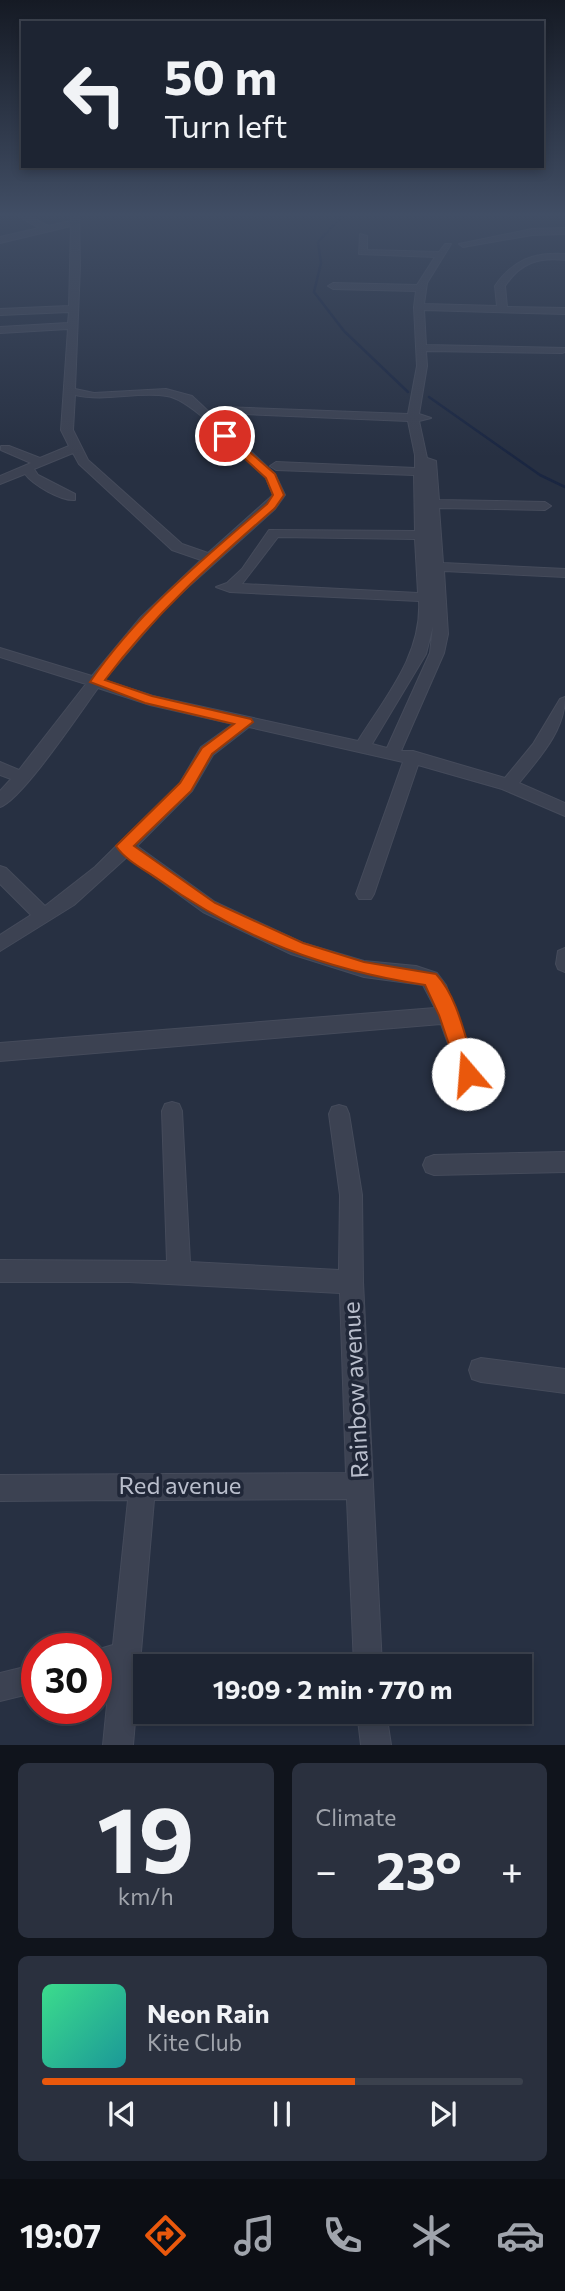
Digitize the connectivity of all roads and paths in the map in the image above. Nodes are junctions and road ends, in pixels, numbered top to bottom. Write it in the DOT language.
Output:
graph roads {
  1 [pos="74,294"];
  2 [pos="422,294"];
  3 [pos="428,294"];
  4 [pos="501,294"];
  5 [pos="423,307"];
  6 [pos="74,309"];
  7 [pos="502,309"];
  8 [pos="565,311"];
  9 [pos="0,312"];
  10 [pos="72,326"];
  11 [pos="0,331"];
  12 [pos="425,348"];
  13 [pos="562,350"];
  14 [pos="70,391"];
  15 [pos="222,410"];
  16 [pos="419,417"];
  17 [pos="5,448"];
  18 [pos="74,448"];
  19 [pos="41,463"];
  20 [pos="276,466"];
  21 [pos="28,469"];
  22 [pos="419,472"];
  23 [pos="0,480"];
  24 [pos="71,497"];
  25 [pos="433,504"];
  26 [pos="545,506"];
  27 [pos="422,535"];
  28 [pos="209,558"];
  29 [pos="436,567"];
  30 [pos="565,573"];
  31 [pos="426,597"];
  32 [pos="0,652"];
  33 [pos="97,682"];
  34 [pos="565,702"];
  35 [pos="246,722"];
  36 [pos="363,746"];
  37 [pos="393,752"];
  38 [pos="413,756"];
  39 [pos="0,768"];
  40 [pos="22,778"];
  41 [pos="508,785"];
  42 [pos="0,801"];
  43 [pos="565,810"];
  44 [pos="124,846"];
  45 [pos="0,873"];
  46 [pos="365,894"];
  47 [pos="44,916"];
  48 [pos="0,944"];
  49 [pos="565,956"];
  50 [pos="565,964"];
  51 [pos="448,1015"];
  52 [pos="0,1052"];
  53 [pos="468,1074"];
  54 [pos="172,1111"];
  55 [pos="339,1114"];
  56 [pos="565,1163"];
  57 [pos="434,1165"];
  58 [pos="0,1271"];
  59 [pos="179,1274"];
  60 [pos="351,1282"];
  61 [pos="481,1370"];
  62 [pos="565,1381"];
  63 [pos="142,1486"];
  64 [pos="360,1486"];
  65 [pos="0,1488"];
  66 [pos="367,1654"];
  67 [pos="127,1656"];
  68 [pos="112,1660"];
  69 [pos="21,1682"];
  70 [pos="0,1687"];
  71 [pos="373,1724"];
  72 [pos="118,1745"];
  73 [pos="376,1745"];
  1 -- 6 [label="street"];
  2 -- 5 [label="street"];
  3 -- 5 [label="street"];
  4 -- 7 [label="street"];
  5 -- 7 [label="street"];
  5 -- 12 [label="street"];
  6 -- 9 [label="street"];
  6 -- 10 [label="street"];
  7 -- 8 [label="street"];
  10 -- 11 [label="street"];
  10 -- 14 [label="street"];
  12 -- 13 [label="street"];
  12 -- 16 [label="street"];
  14 -- 18 [label="street"];
  14 -- 28 [label="street"];
  15 -- 16 [label="street"];
  16 -- 22 [label="street"];
  16 -- 25 [label="street"];
  17 -- 19 [label="street"];
  18 -- 19 [label="street"];
  18 -- 28 [label="street"];
  19 -- 21 [label="street"];
  20 -- 22 [label="street"];
  21 -- 23 [label="street"];
  21 -- 24 [label="street"];
  22 -- 27 [label="street"];
  25 -- 26 [label="street"];
  25 -- 29 [label="street"];
  27 -- 31 [label="street"];
  27 -- 31 [label="street"];
  28 -- 33 [label="street"];
  29 -- 30 [label="street"];
  29 -- 37 [label="street"];
  31 -- 36 [label="street"];
  32 -- 33 [label="street"];
  33 -- 35 [label="street"];
  33 -- 40 [label="street"];
  34 -- 41 [label="street"];
  35 -- 36 [label="street"];
  35 -- 44 [label="street"];
  36 -- 37 [label="street"];
  37 -- 38 [label="street"];
  38 -- 41 [label="street"];
  38 -- 46 [label="street"];
  39 -- 40 [label="street"];
  40 -- 42 [label="street"];
  41 -- 43 [label="street"];
  44 -- 47 [label="street"];
  44 -- 51 [label="street"];
  45 -- 47 [label="street"];
  47 -- 48 [label="street"];
  49 -- 50 [label="street"];
  51 -- 52 [label="street"];
  51 -- 53 [label="street"];
  54 -- 59 [label="street"];
  55 -- 60 [label="street, Rainbow avenue"];
  56 -- 57 [label="street"];
  58 -- 59 [label="street"];
  59 -- 60 [label="street"];
  60 -- 64 [label="street, Rainbow avenue"];
  61 -- 62 [label="street"];
  63 -- 64 [label="street, Red avenue"];
  63 -- 65 [label="street, Red avenue"];
  63 -- 67 [label="street"];
  64 -- 66 [label="street, Rainbow avenue"];
  67 -- 68 [label="street"];
  67 -- 72 [label="street"];
  69 -- 70 [label="street"];
  71 -- 73 [label="street"];
}
